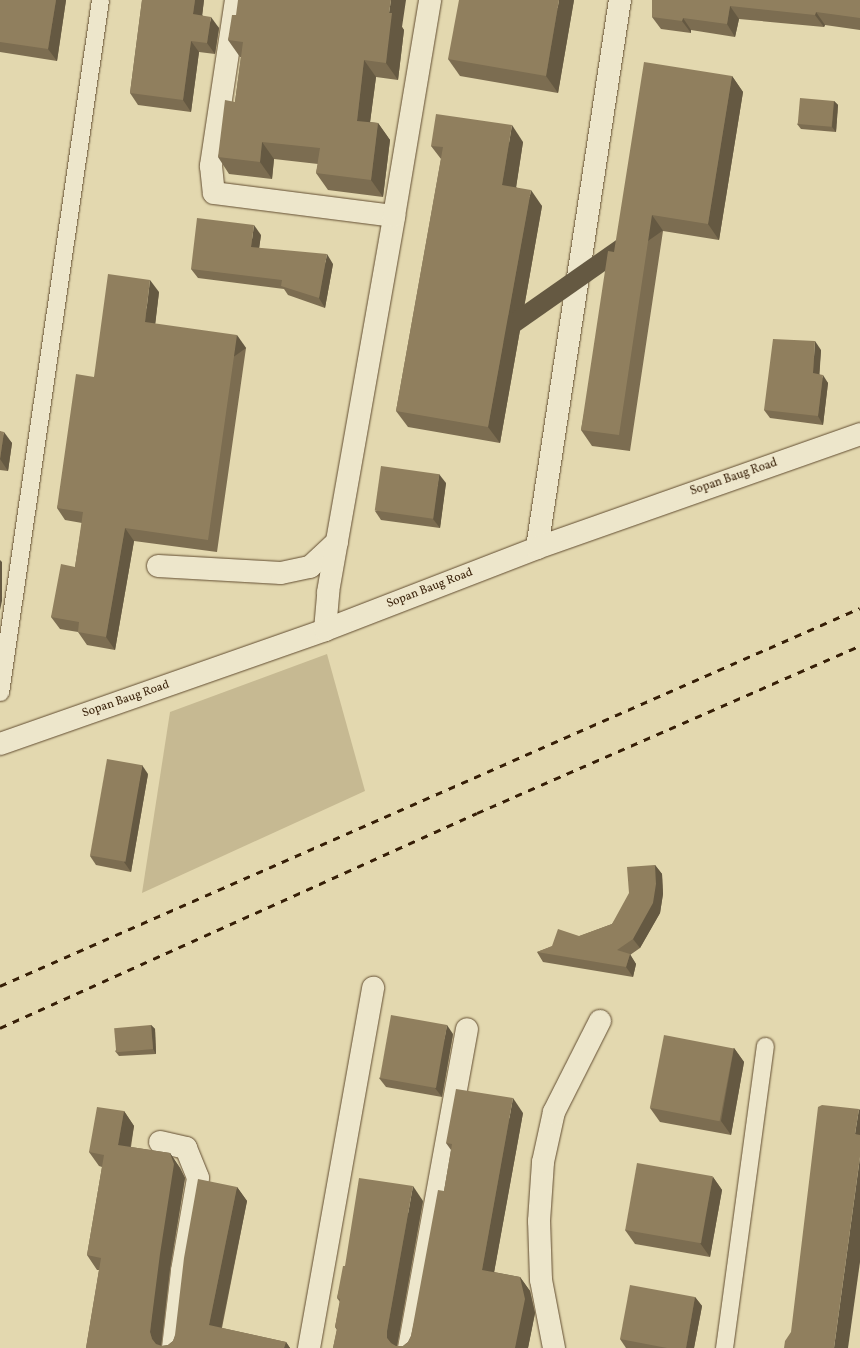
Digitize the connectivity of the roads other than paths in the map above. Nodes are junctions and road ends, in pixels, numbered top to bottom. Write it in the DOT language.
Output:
graph roads {
  1 [pos="100,0"];
  2 [pos="236,0"];
  3 [pos="430,0"];
  4 [pos="620,0"];
  5 [pos="394,216"];
  6 [pos="860,434"];
  7 [pos="337,542"];
  8 [pos="537,548"];
  9 [pos="158,566"];
  10 [pos="325,630"];
  11 [pos="0,692"];
  12 [pos="0,744"];
  13 [pos="373,988"];
  14 [pos="600,1021"];
  15 [pos="467,1029"];
  16 [pos="765,1046"];
  17 [pos="160,1142"];
  18 [pos="173,1348"];
  19 [pos="309,1348"];
  20 [pos="409,1348"];
  21 [pos="554,1348"];
  22 [pos="724,1348"];
  1 -- 11 [label="lane"];
  2 -- 5 [label="street"];
  3 -- 5 [label="street"];
  4 -- 8 [label="street"];
  5 -- 7 [label="street"];
  6 -- 8 [label="street, Sopan Baug Road"];
  7 -- 9 [label="street"];
  7 -- 10 [label="street"];
  8 -- 10 [label="street, Sopan Baug Road"];
  10 -- 12 [label="street, Sopan Baug Road"];
  13 -- 19 [label="street"];
  14 -- 21 [label="street"];
  15 -- 20 [label="street"];
  16 -- 22 [label="lane"];
  17 -- 18 [label="street"];
}
